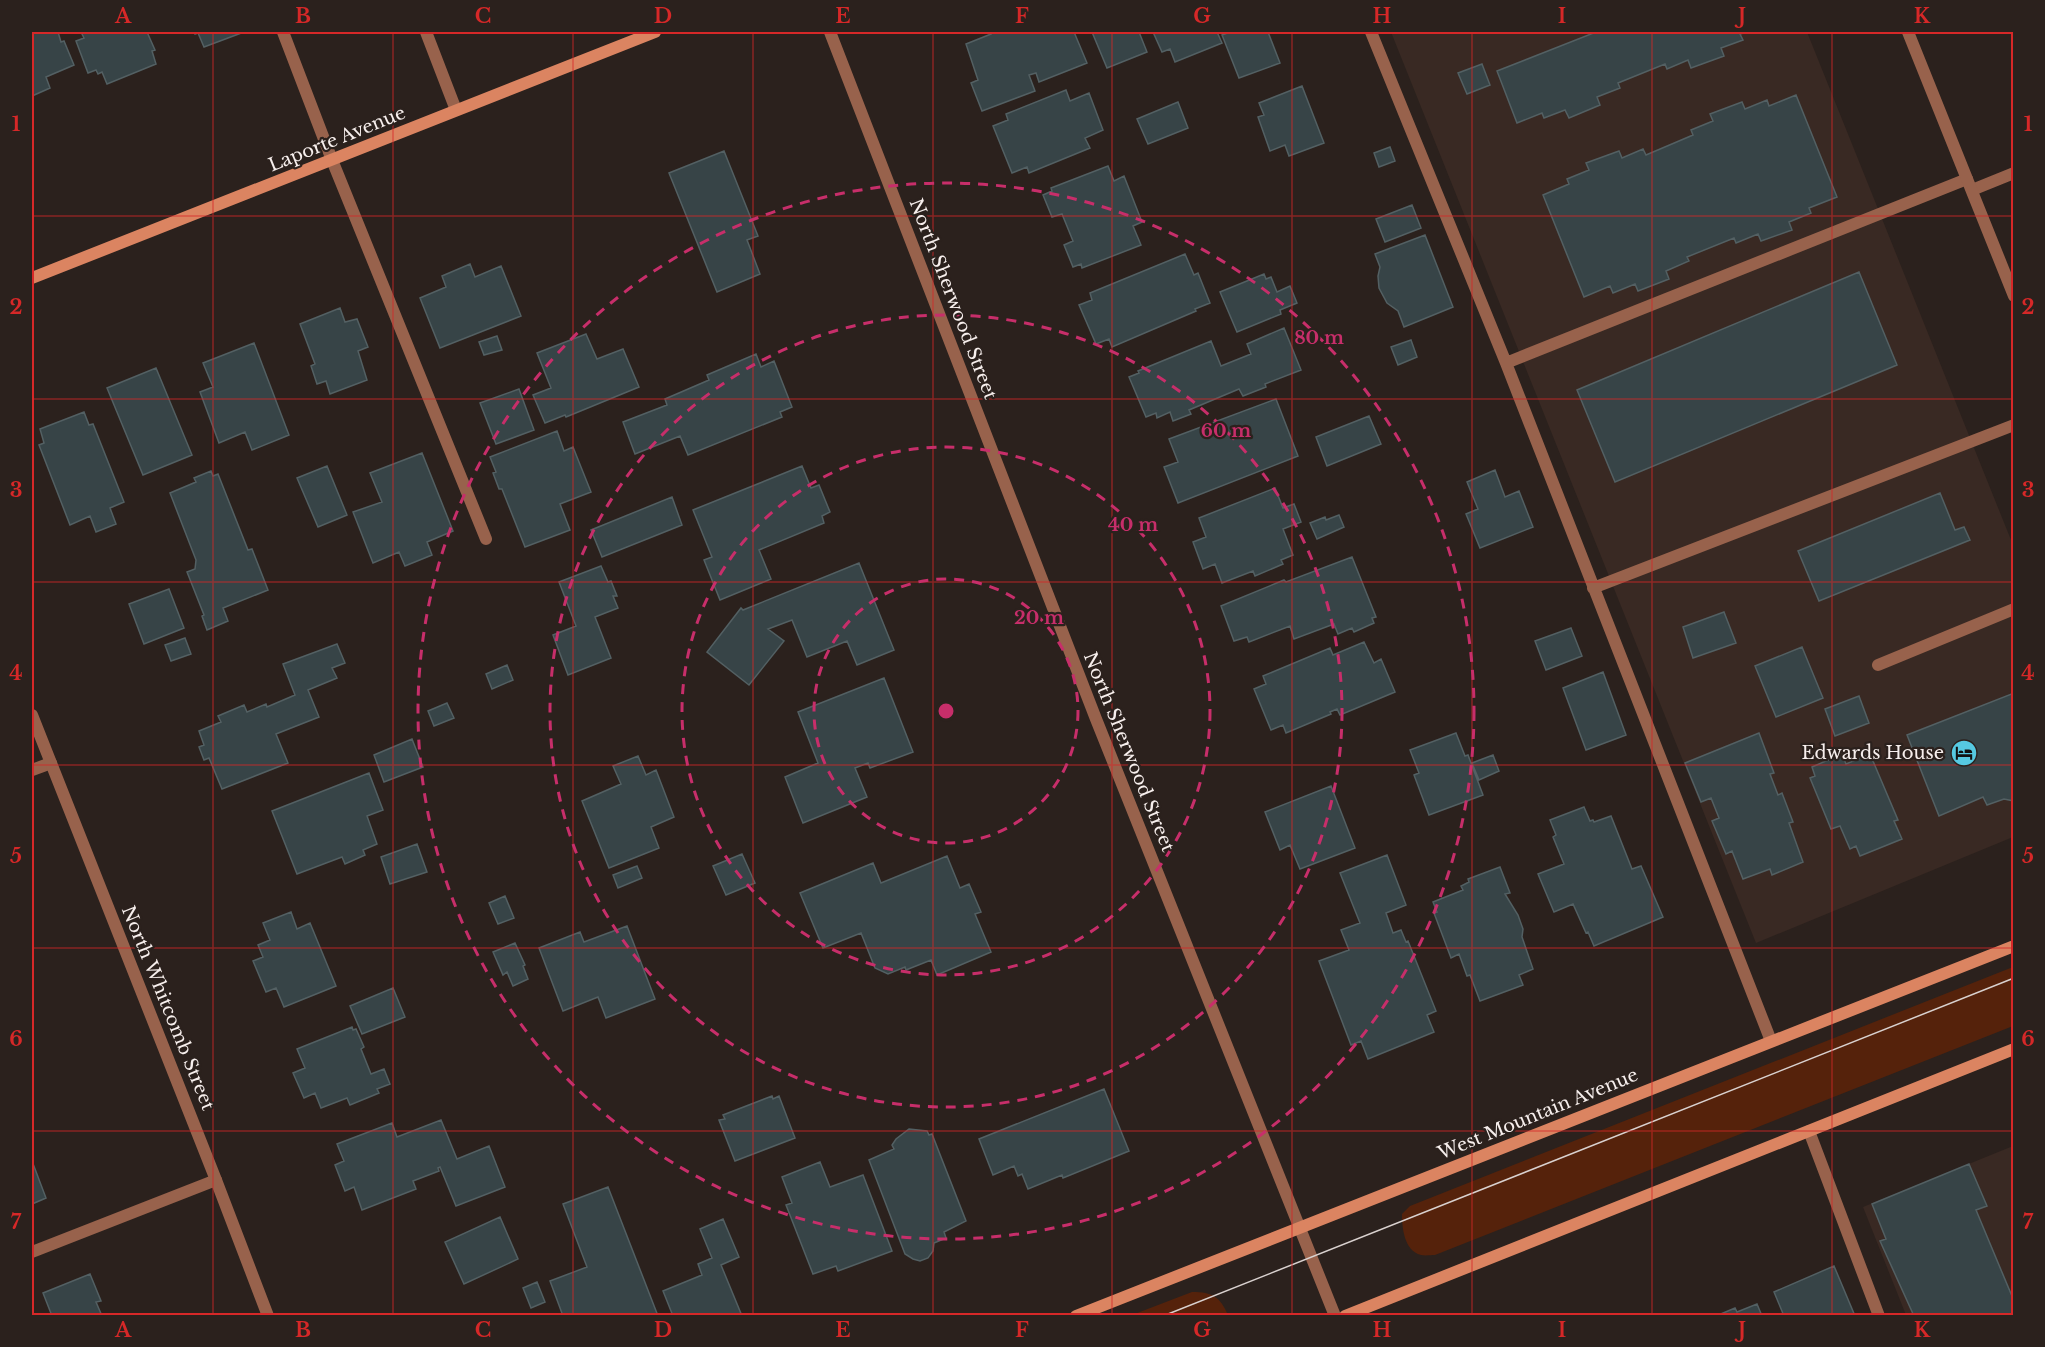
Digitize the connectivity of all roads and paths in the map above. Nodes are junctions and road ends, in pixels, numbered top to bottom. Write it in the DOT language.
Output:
graph roads {
  1 [pos="283,32"];
  2 [pos="426,32"];
  3 [pos="655,32"];
  4 [pos="830,32"];
  5 [pos="1371,32"];
  6 [pos="1908,32"];
  7 [pos="456,110"];
  8 [pos="332,160"];
  9 [pos="2013,173"];
  10 [pos="1969,184"];
  11 [pos="2009,270"];
  12 [pos="32,278"];
  13 [pos="2013,296"];
  14 [pos="1506,363"];
  15 [pos="2013,425"];
  16 [pos="486,539"];
  17 [pos="1593,588"];
  18 [pos="2013,609"];
  19 [pos="1878,665"];
  20 [pos="32,715"];
  21 [pos="51,763"];
  22 [pos="32,770"];
  23 [pos="2013,946"];
  24 [pos="1770,1041"];
  25 [pos="2013,1049"];
  26 [pos="1809,1131"];
  27 [pos="216,1180"];
  28 [pos="1299,1227"];
  29 [pos="32,1252"];
  30 [pos="268,1316"];
  31 [pos="1076,1316"];
  32 [pos="1335,1316"];
  33 [pos="1345,1316"];
  34 [pos="1879,1316"];
  1 -- 8 [label="street"];
  2 -- 7 [label="street"];
  3 -- 7 [label="street, Laporte Avenue"];
  4 -- 28 [label="street, North Sherwood Street"];
  5 -- 14 [label="street"];
  6 -- 10 [label="street"];
  7 -- 8 [label="street, Laporte Avenue"];
  8 -- 12 [label="street, Laporte Avenue"];
  8 -- 16 [label="street"];
  9 -- 10 [label="street"];
  10 -- 11 [label="street"];
  10 -- 14 [label="street"];
  11 -- 13 [label="street"];
  14 -- 17 [label="street"];
  15 -- 17 [label="street"];
  17 -- 24 [label="street"];
  18 -- 19 [label="street"];
  20 -- 21 [label="street, North Whitcomb Street"];
  21 -- 22 [label="street"];
  21 -- 27 [label="street, North Whitcomb Street"];
  23 -- 24 [label="street, West Mountain Avenue"];
  24 -- 28 [label="street, West Mountain Avenue"];
  25 -- 26 [label="street"];
  26 -- 33 [label="street"];
  26 -- 34 [label="street"];
  27 -- 29 [label="street"];
  27 -- 30 [label="street, North Whitcomb Street"];
  28 -- 31 [label="street, West Mountain Avenue"];
  28 -- 32 [label="street, North Sherwood Street"];
}
